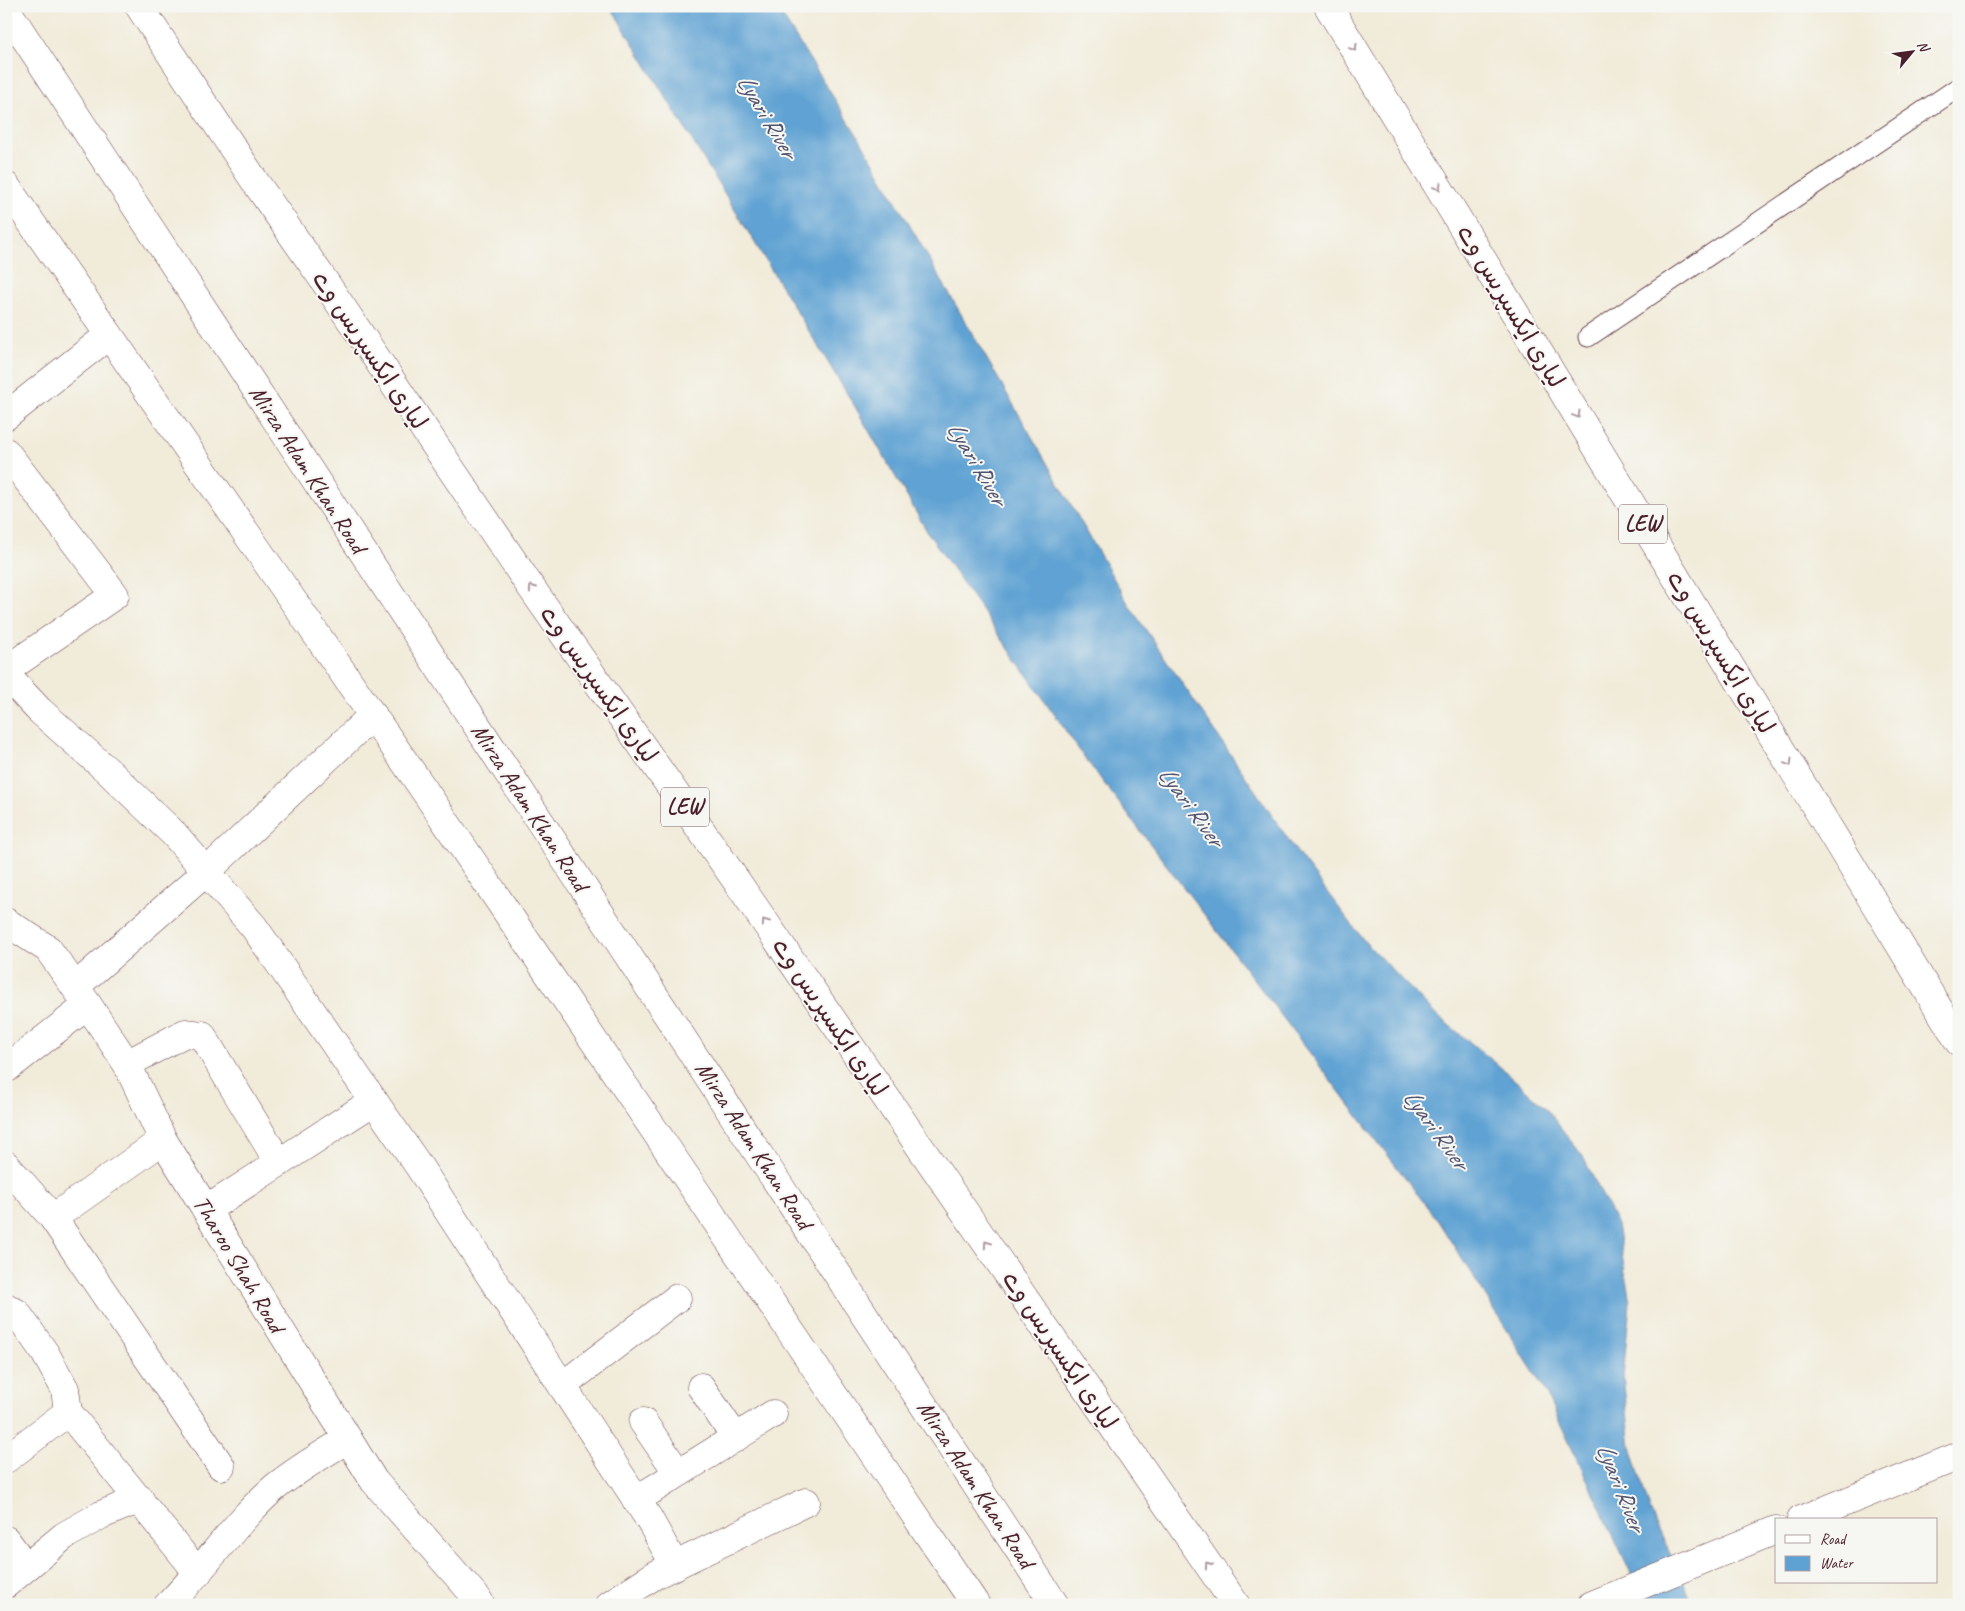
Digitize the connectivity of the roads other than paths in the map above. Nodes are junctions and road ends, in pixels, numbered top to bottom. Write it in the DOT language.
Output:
graph roads {
  1 [pos="139,6"];
  2 [pos="1328,6"];
  3 [pos="6,9"];
  4 [pos="1959,86"];
  5 [pos="6,186"];
  6 [pos="110,334"];
  7 [pos="1588,337"];
  8 [pos="6,416"];
  9 [pos="6,452"];
  10 [pos="6,670"];
  11 [pos="6,676"];
  12 [pos="373,715"];
  13 [pos="206,872"];
  14 [pos="6,922"];
  15 [pos="82,996"];
  16 [pos="1959,1042"];
  17 [pos="127,1064"];
  18 [pos="6,1069"];
  19 [pos="374,1101"];
  20 [pos="163,1140"];
  21 [pos="279,1163"];
  22 [pos="6,1165"];
  23 [pos="206,1210"];
  24 [pos="53,1218"];
  25 [pos="678,1298"];
  26 [pos="6,1307"];
  27 [pos="562,1386"];
  28 [pos="700,1387"];
  29 [pos="68,1412"];
  30 [pos="774,1414"];
  31 [pos="643,1422"];
  32 [pos="735,1438"];
  33 [pos="348,1439"];
  34 [pos="9,1452"];
  35 [pos="1959,1456"];
  36 [pos="221,1466"];
  37 [pos="678,1473"];
  38 [pos="140,1499"];
  39 [pos="636,1500"];
  40 [pos="806,1502"];
  41 [pos="1806,1518"];
  42 [pos="1775,1530"];
  43 [pos="6,1540"];
  44 [pos="675,1566"];
  45 [pos="198,1573"];
  46 [pos="16,1576"];
  47 [pos="178,1601"];
  48 [pos="620,1602"];
  49 [pos="481,1605"];
  50 [pos="976,1605"];
  51 [pos="1055,1605"];
  52 [pos="1236,1605"];
  53 [pos="1592,1605"];
  52 -- 1 [label="main road, لیاری ایکسپریس وے / LEW, one-way"];
  2 -- 16 [label="main road, لیاری ایکسپریس وے / LEW, one-way"];
  3 -- 51 [label="main road, Mirza Adam Khan Road"];
  4 -- 7 [label="lane"];
  5 -- 6 [label="main road"];
  6 -- 8 [label="main road"];
  6 -- 12 [label="main road"];
  9 -- 10 [label="main road"];
  11 -- 13 [label="main road"];
  12 -- 13 [label="main road"];
  12 -- 50 [label="main road"];
  13 -- 15 [label="main road"];
  13 -- 19 [label="main road"];
  14 -- 15 [label="main road, Tharoo Shah Road"];
  15 -- 17 [label="main road, Tharoo Shah Road"];
  15 -- 18 [label="main road"];
  17 -- 20 [label="main road, Tharoo Shah Road"];
  17 -- 21 [label="main road"];
  19 -- 21 [label="main road"];
  19 -- 27 [label="main road"];
  20 -- 23 [label="main road, Tharoo Shah Road"];
  20 -- 24 [label="main road"];
  21 -- 23 [label="main road"];
  22 -- 24 [label="main road"];
  23 -- 33 [label="main road, Tharoo Shah Road"];
  24 -- 36 [label="main road"];
  25 -- 27 [label="main road"];
  26 -- 29 [label="main road"];
  27 -- 39 [label="main road"];
  28 -- 32 [label="main road"];
  29 -- 34 [label="main road"];
  29 -- 38 [label="main road"];
  30 -- 32 [label="main road"];
  31 -- 37 [label="main road"];
  32 -- 37 [label="main road"];
  33 -- 45 [label="main road"];
  33 -- 49 [label="main road, Tharoo Shah Road"];
  35 -- 41 [label="main road"];
  37 -- 39 [label="main road"];
  38 -- 45 [label="main road"];
  38 -- 46 [label="main road"];
  39 -- 44 [label="main road"];
  40 -- 44 [label="main road"];
  42 -- 53 [label="main road"];
  43 -- 46 [label="main road"];
  44 -- 48 [label="main road"];
  45 -- 47 [label="main road"];
}
